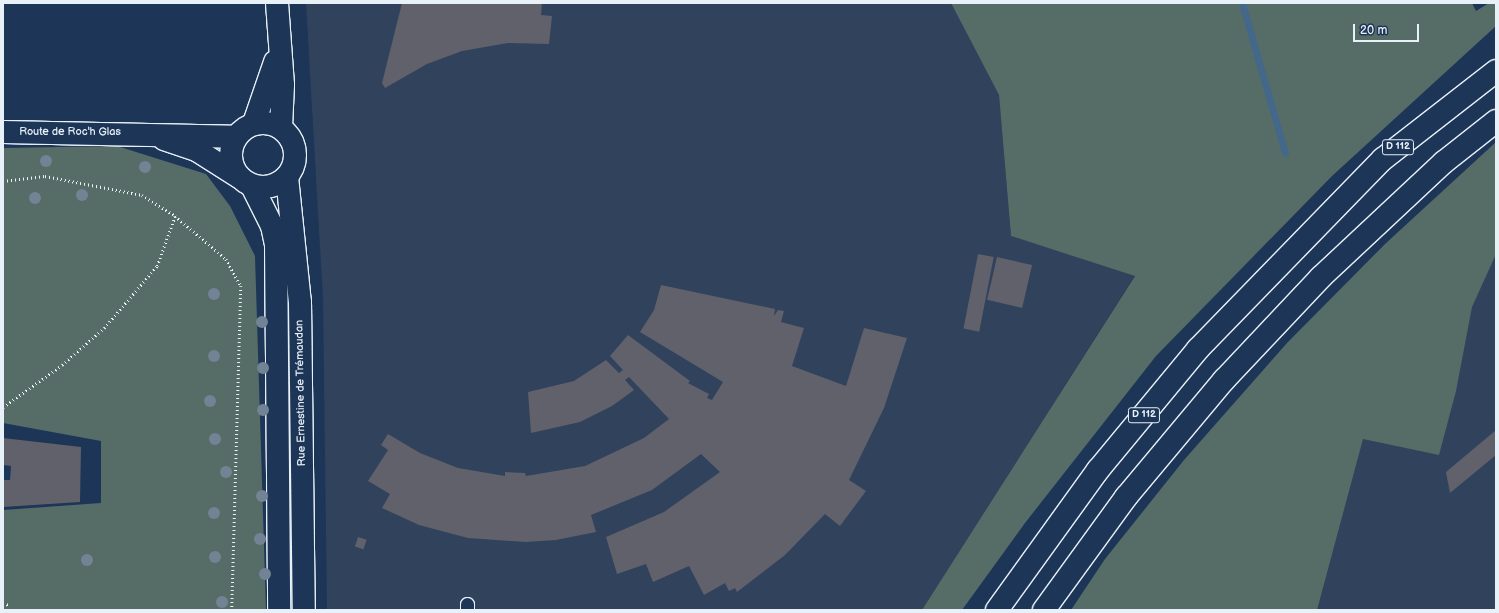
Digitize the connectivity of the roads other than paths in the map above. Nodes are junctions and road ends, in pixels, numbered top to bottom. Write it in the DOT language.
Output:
graph roads {
  1 [pos="277,3"];
  2 [pos="279,45"];
  3 [pos="1496,71"];
  4 [pos="1496,121"];
  5 [pos="254,123"];
  6 [pos="281,128"];
  7 [pos="3,132"];
  8 [pos="138,132"];
  9 [pos="235,137"];
  10 [pos="287,176"];
  11 [pos="245,182"];
  12 [pos="279,610"];
  13 [pos="304,610"];
  14 [pos="997,610"];
  15 [pos="1044,610"];
  1 -- 2 [label="main road"];
  2 -- 5 [label="main road"];
  2 -- 6 [label="main road"];
  3 -- 14 [label="main road, D 112"];
  4 -- 15 [label="main road"];
  5 -- 6 [label="main road"];
  5 -- 9 [label="main road"];
  6 -- 10 [label="main road"];
  7 -- 8 [label="main road, Route de Roc'h Glas"];
  8 -- 9 [label="main road, Route de Roc'h Glas"];
  8 -- 11 [label="main road, Route de Roc'h Glas"];
  9 -- 11 [label="main road"];
  10 -- 11 [label="main road"];
  10 -- 13 [label="main road, Rue Ernestine de Trémaudan"];
  11 -- 12 [label="main road, Rue Ernestine de Trémaudan"];
}
